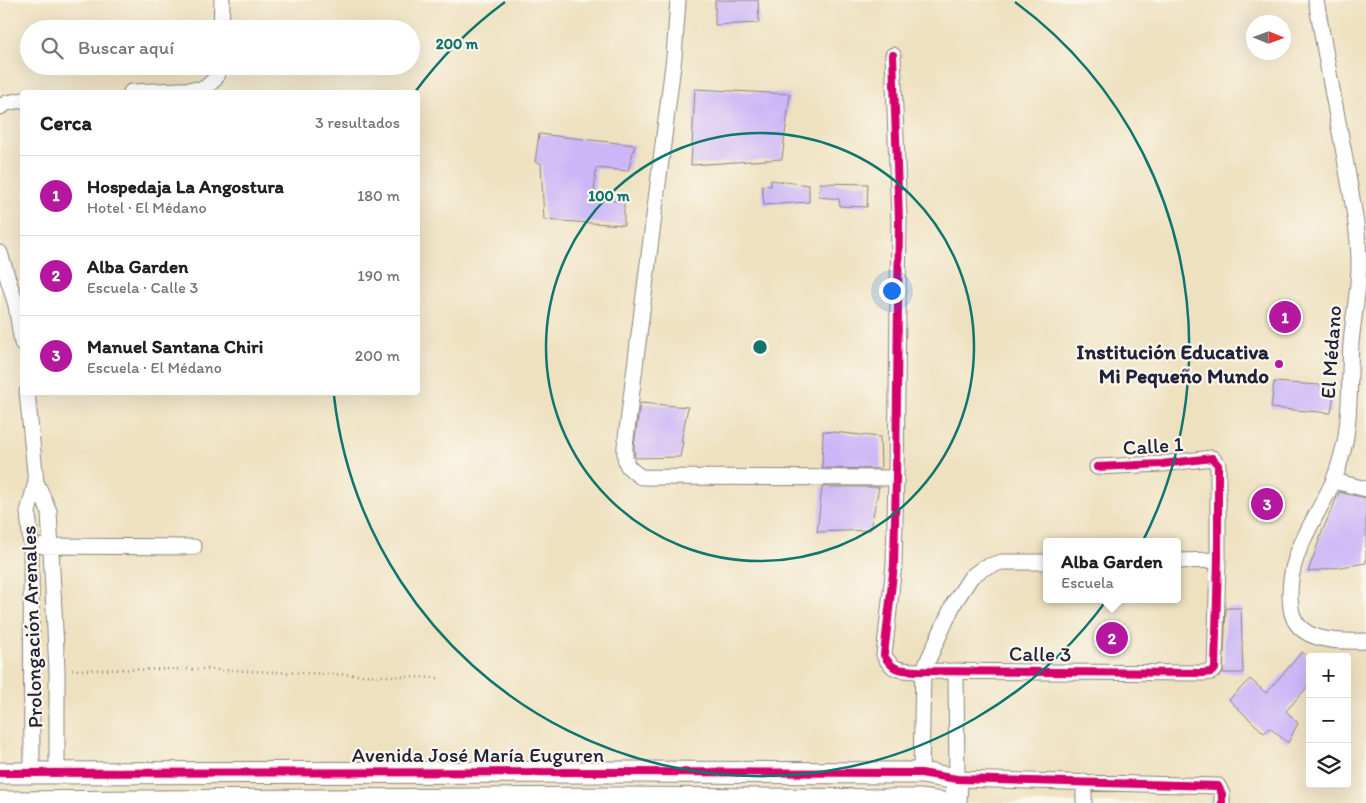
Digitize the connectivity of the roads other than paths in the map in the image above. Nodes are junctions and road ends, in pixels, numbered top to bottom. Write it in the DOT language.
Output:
graph roads {
  1 [pos="222,0"];
  2 [pos="678,0"];
  3 [pos="1316,0"];
  4 [pos="221,20"];
  5 [pos="893,55"];
  6 [pos="217,75"];
  7 [pos="180,90"];
  8 [pos="20,100"];
  9 [pos="0,107"];
  10 [pos="0,253"];
  11 [pos="6,294"];
  12 [pos="20,326"];
  13 [pos="27,395"];
  14 [pos="1097,467"];
  15 [pos="896,478"];
  16 [pos="1334,481"];
  17 [pos="36,482"];
  18 [pos="1366,489"];
  19 [pos="31,545"];
  20 [pos="52,546"];
  21 [pos="194,547"];
  22 [pos="1181,560"];
  23 [pos="1218,560"];
  24 [pos="1043,562"];
  25 [pos="1366,642"];
  26 [pos="923,671"];
  27 [pos="956,671"];
  28 [pos="615,772"];
  29 [pos="0,773"];
  30 [pos="32,773"];
  31 [pos="921,773"];
  32 [pos="57,774"];
  33 [pos="957,779"];
  34 [pos="1084,782"];
  35 [pos="616,801"];
  36 [pos="920,801"];
  37 [pos="0,802"];
  38 [pos="32,803"];
  39 [pos="57,803"];
  40 [pos="942,803"];
  41 [pos="956,803"];
  42 [pos="1084,803"];
  43 [pos="1222,803"];
  1 -- 4 [label="street"];
  2 -- 15 [label="street"];
  3 -- 16 [label="street, El Médano"];
  5 -- 15 [label="street, Calle 3"];
  6 -- 7 [label="street"];
  8 -- 9 [label="street"];
  10 -- 11 [label="street"];
  11 -- 12 [label="street"];
  13 -- 17 [label="street, Prolongación Arenales"];
  14 -- 23 [label="street, Calle 1"];
  15 -- 26 [label="street, Calle 3"];
  16 -- 18 [label="street"];
  16 -- 25 [label="street, El Médano"];
  17 -- 19 [label="street, Prolongación Arenales"];
  17 -- 20 [label="street, Prolongación Arenales"];
  19 -- 20 [label="street"];
  19 -- 30 [label="street, Prolongación Arenales"];
  20 -- 21 [label="street"];
  20 -- 32 [label="street, Prolongación Arenales"];
  22 -- 23 [label="street"];
  23 -- 27 [label="street, Calle 3"];
  24 -- 26 [label="street"];
  26 -- 27 [label="street, Calle 3"];
  26 -- 31 [label="street"];
  27 -- 33 [label="street"];
  28 -- 31 [label="street, Avenida José María Euguren"];
  28 -- 32 [label="street, Avenida José María Euguren"];
  28 -- 35 [label="street"];
  29 -- 30 [label="street, Avenida José María Euguren"];
  30 -- 32 [label="street, Avenida José María Euguren"];
  30 -- 38 [label="street"];
  31 -- 33 [label="street, Avenida José María Euguren"];
  31 -- 36 [label="street"];
  32 -- 39 [label="street"];
  33 -- 34 [label="street"];
  33 -- 41 [label="street"];
  34 -- 42 [label="street"];
  34 -- 43 [label="street"];
  35 -- 36 [label="street, Avenida José María Euguren"];
  35 -- 39 [label="street, Avenida José María Euguren"];
  36 -- 40 [label="street, Avenida José María Euguren"];
  37 -- 38 [label="street, Avenida José María Euguren"];
  38 -- 39 [label="street, Avenida José María Euguren"];
}
